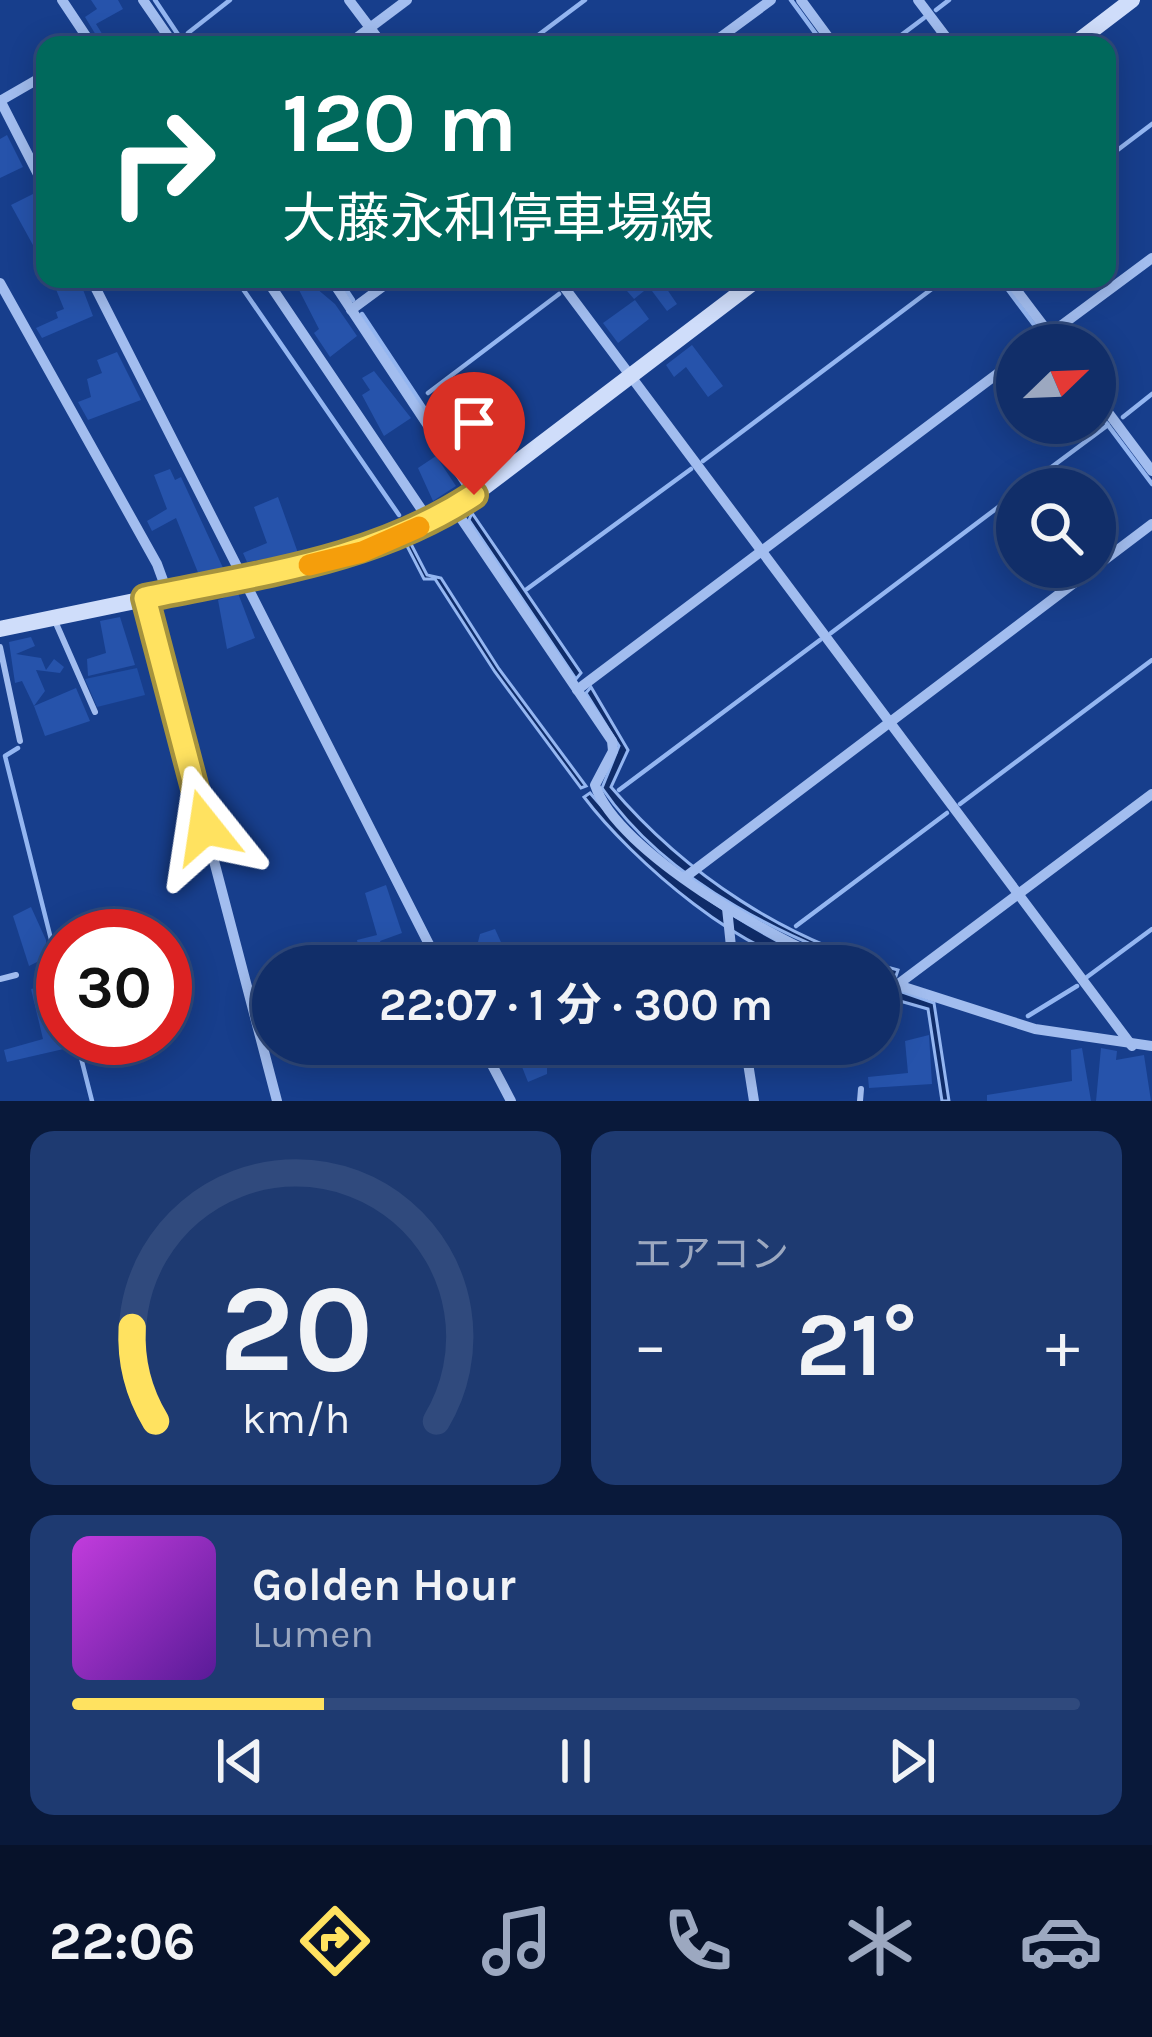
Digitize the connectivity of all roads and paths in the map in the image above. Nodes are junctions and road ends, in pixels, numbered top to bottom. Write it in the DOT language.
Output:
graph roads {
  1 [pos="62,0"];
  2 [pos="143,0"];
  3 [pos="350,0"];
  4 [pos="407,0"];
  5 [pos="771,0"];
  6 [pos="801,0"];
  7 [pos="918,0"];
  8 [pos="1132,0"];
  9 [pos="370,28"];
  10 [pos="86,36"];
  11 [pos="168,36"];
  12 [pos="359,36"];
  13 [pos="376,36"];
  14 [pos="722,36"];
  15 [pos="827,36"];
  16 [pos="945,36"];
  17 [pos="1085,36"];
  18 [pos="36,80"];
  19 [pos="0,102"];
  20 [pos="36,171"];
  21 [pos="1152,258"];
  22 [pos="0,283"];
  23 [pos="97,288"];
  24 [pos="272,288"];
  25 [pos="337,288"];
  26 [pos="381,288"];
  27 [pos="565,288"];
  28 [pos="746,288"];
  29 [pos="1015,288"];
  30 [pos="1116,288"];
  31 [pos="1116,288"];
  32 [pos="351,310"];
  33 [pos="1041,324"];
  34 [pos="1072,324"];
  35 [pos="630,374"];
  36 [pos="996,375"];
  37 [pos="1116,423"];
  38 [pos="1152,471"];
  39 [pos="474,495"];
  40 [pos="454,508"];
  41 [pos="430,522"];
  42 [pos="1152,524"];
  43 [pos="761,551"];
  44 [pos="244,578"];
  45 [pos="168,593"];
  46 [pos="145,598"];
  47 [pos="53,618"];
  48 [pos="0,628"];
  49 [pos="0,647"];
  50 [pos="577,690"];
  51 [pos="95,712"];
  52 [pos="890,721"];
  53 [pos="20,741"];
  54 [pos="1152,794"];
  55 [pos="689,874"];
  56 [pos="1019,892"];
  57 [pos="727,908"];
  58 [pos="429,945"];
  59 [pos="730,945"];
  60 [pos="801,945"];
  61 [pos="16,975"];
  62 [pos="0,980"];
  63 [pos="900,983"];
  64 [pos="900,986"];
  65 [pos="1132,1046"];
  66 [pos="1151,1046"];
  67 [pos="1152,1060"];
  68 [pos="492,1065"];
  69 [pos="748,1065"];
  70 [pos="861,1089"];
  71 [pos="277,1101"];
  72 [pos="511,1101"];
  73 [pos="754,1101"];
  74 [pos="860,1101"];
  1 -- 10 [label="street"];
  2 -- 11 [label="street"];
  3 -- 9 [label="street"];
  4 -- 9 [label="street"];
  5 -- 14 [label="street"];
  6 -- 15 [label="street"];
  7 -- 16 [label="street"];
  8 -- 17 [label="main road"];
  9 -- 12 [label="street"];
  9 -- 13 [label="street"];
  18 -- 19 [label="street"];
  19 -- 20 [label="street"];
  21 -- 31 [label="street"];
  22 -- 45 [label="street"];
  23 -- 44 [label="street"];
  24 -- 41 [label="street"];
  25 -- 32 [label="street"];
  26 -- 32 [label="street"];
  27 -- 35 [label="street"];
  28 -- 35 [label="main road"];
  29 -- 33 [label="street"];
  30 -- 34 [label="street"];
  32 -- 39 [label="street"];
  35 -- 39 [label="main road"];
  35 -- 43 [label="street"];
  36 -- 43 [label="street"];
  37 -- 38 [label="street"];
  39 -- 40 [label="main road"];
  40 -- 41 [label="main road"];
  40 -- 50 [label="street"];
  41 -- 44 [label="main road"];
  42 -- 52 [label="street"];
  43 -- 50 [label="street"];
  43 -- 52 [label="street"];
  44 -- 45 [label="main road"];
  44 -- 58 [label="street"];
  45 -- 46 [label="main road"];
  46 -- 47 [label="main road"];
  46 -- 71 [label="street"];
  47 -- 48 [label="main road"];
  47 -- 51 [label="lane"];
  49 -- 53 [label="lane"];
  50 -- 55 [label="street"];
  52 -- 55 [label="street"];
  52 -- 56 [label="street"];
  54 -- 56 [label="street"];
  55 -- 57 [label="street"];
  56 -- 63 [label="street"];
  56 -- 65 [label="street"];
  57 -- 59 [label="street"];
  57 -- 60 [label="street"];
  61 -- 62 [label="lane"];
  64 -- 65 [label="street"];
  65 -- 66 [label="street"];
  66 -- 67 [label="street"];
  68 -- 72 [label="street"];
  69 -- 73 [label="street"];
  70 -- 74 [label="lane"];
}
